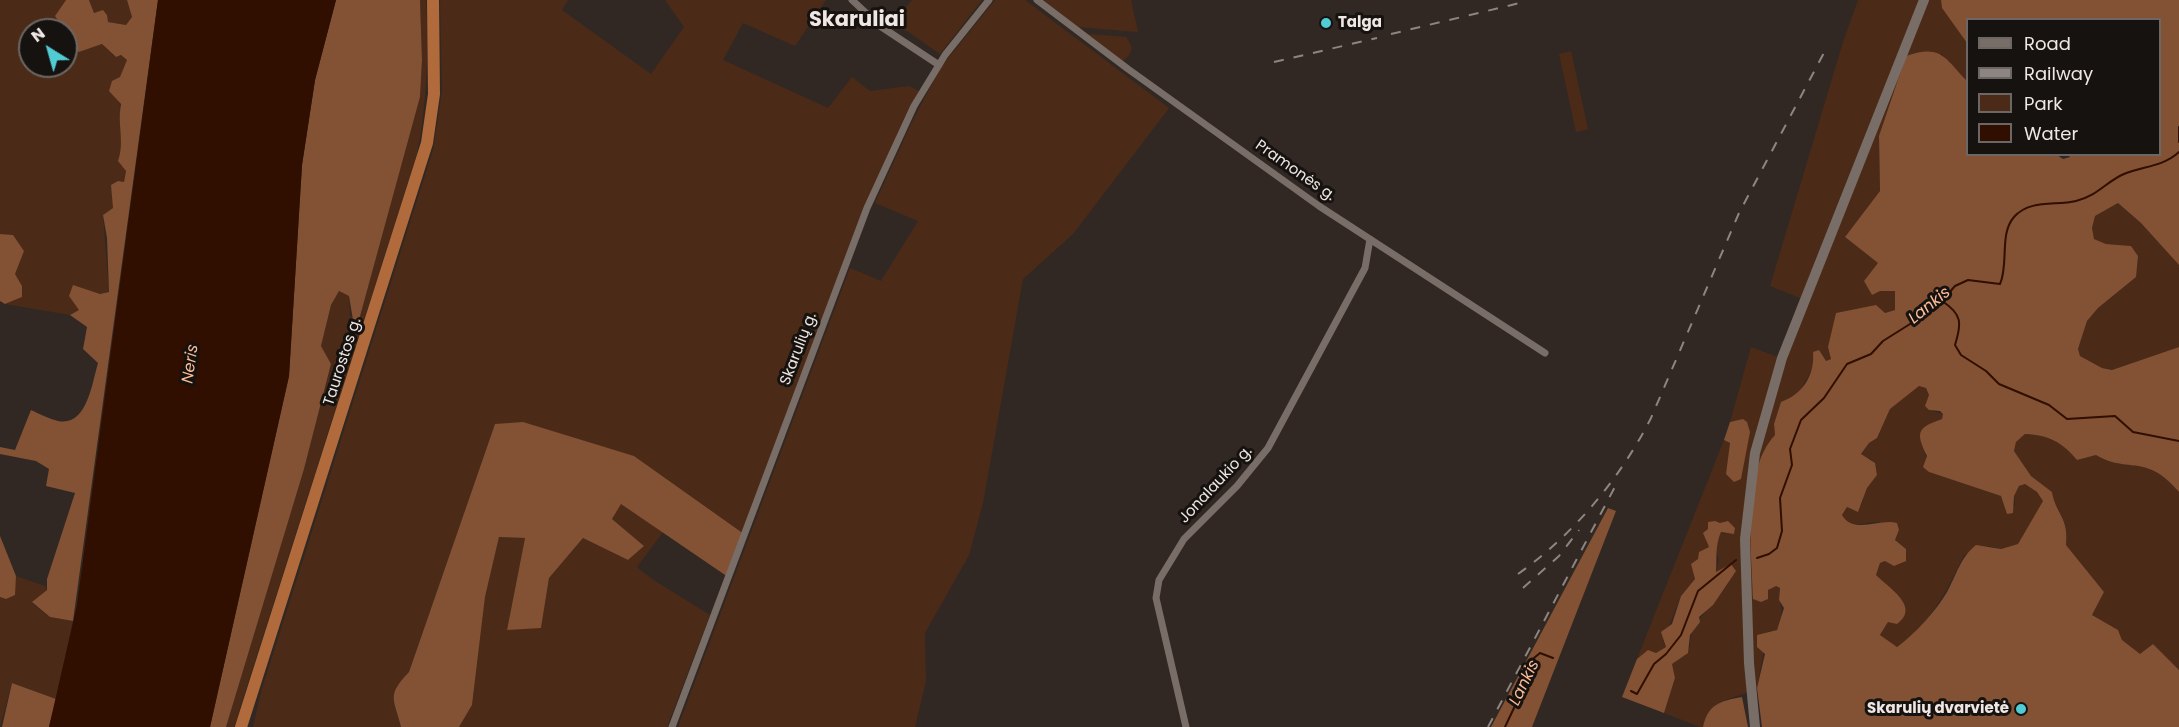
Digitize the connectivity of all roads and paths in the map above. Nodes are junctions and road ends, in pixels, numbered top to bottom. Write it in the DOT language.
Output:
graph roads {
  1 [pos="433,0"];
  2 [pos="852,0"];
  3 [pos="989,0"];
  4 [pos="1037,0"];
  5 [pos="1924,0"];
  6 [pos="939,65"];
  7 [pos="1370,239"];
  8 [pos="1545,353"];
  9 [pos="241,727"];
  10 [pos="672,727"];
  11 [pos="1186,727"];
  12 [pos="1755,727"];
  1 -- 9 [label="highway, Taurostos g."];
  2 -- 6 [label="street"];
  3 -- 6 [label="street, Skarulių g."];
  4 -- 7 [label="street, Pramonės g."];
  5 -- 12 [label="main road"];
  6 -- 10 [label="street, Skarulių g."];
  7 -- 8 [label="street, Pramonės g."];
  7 -- 11 [label="street, Jonalaukio g."];
}
